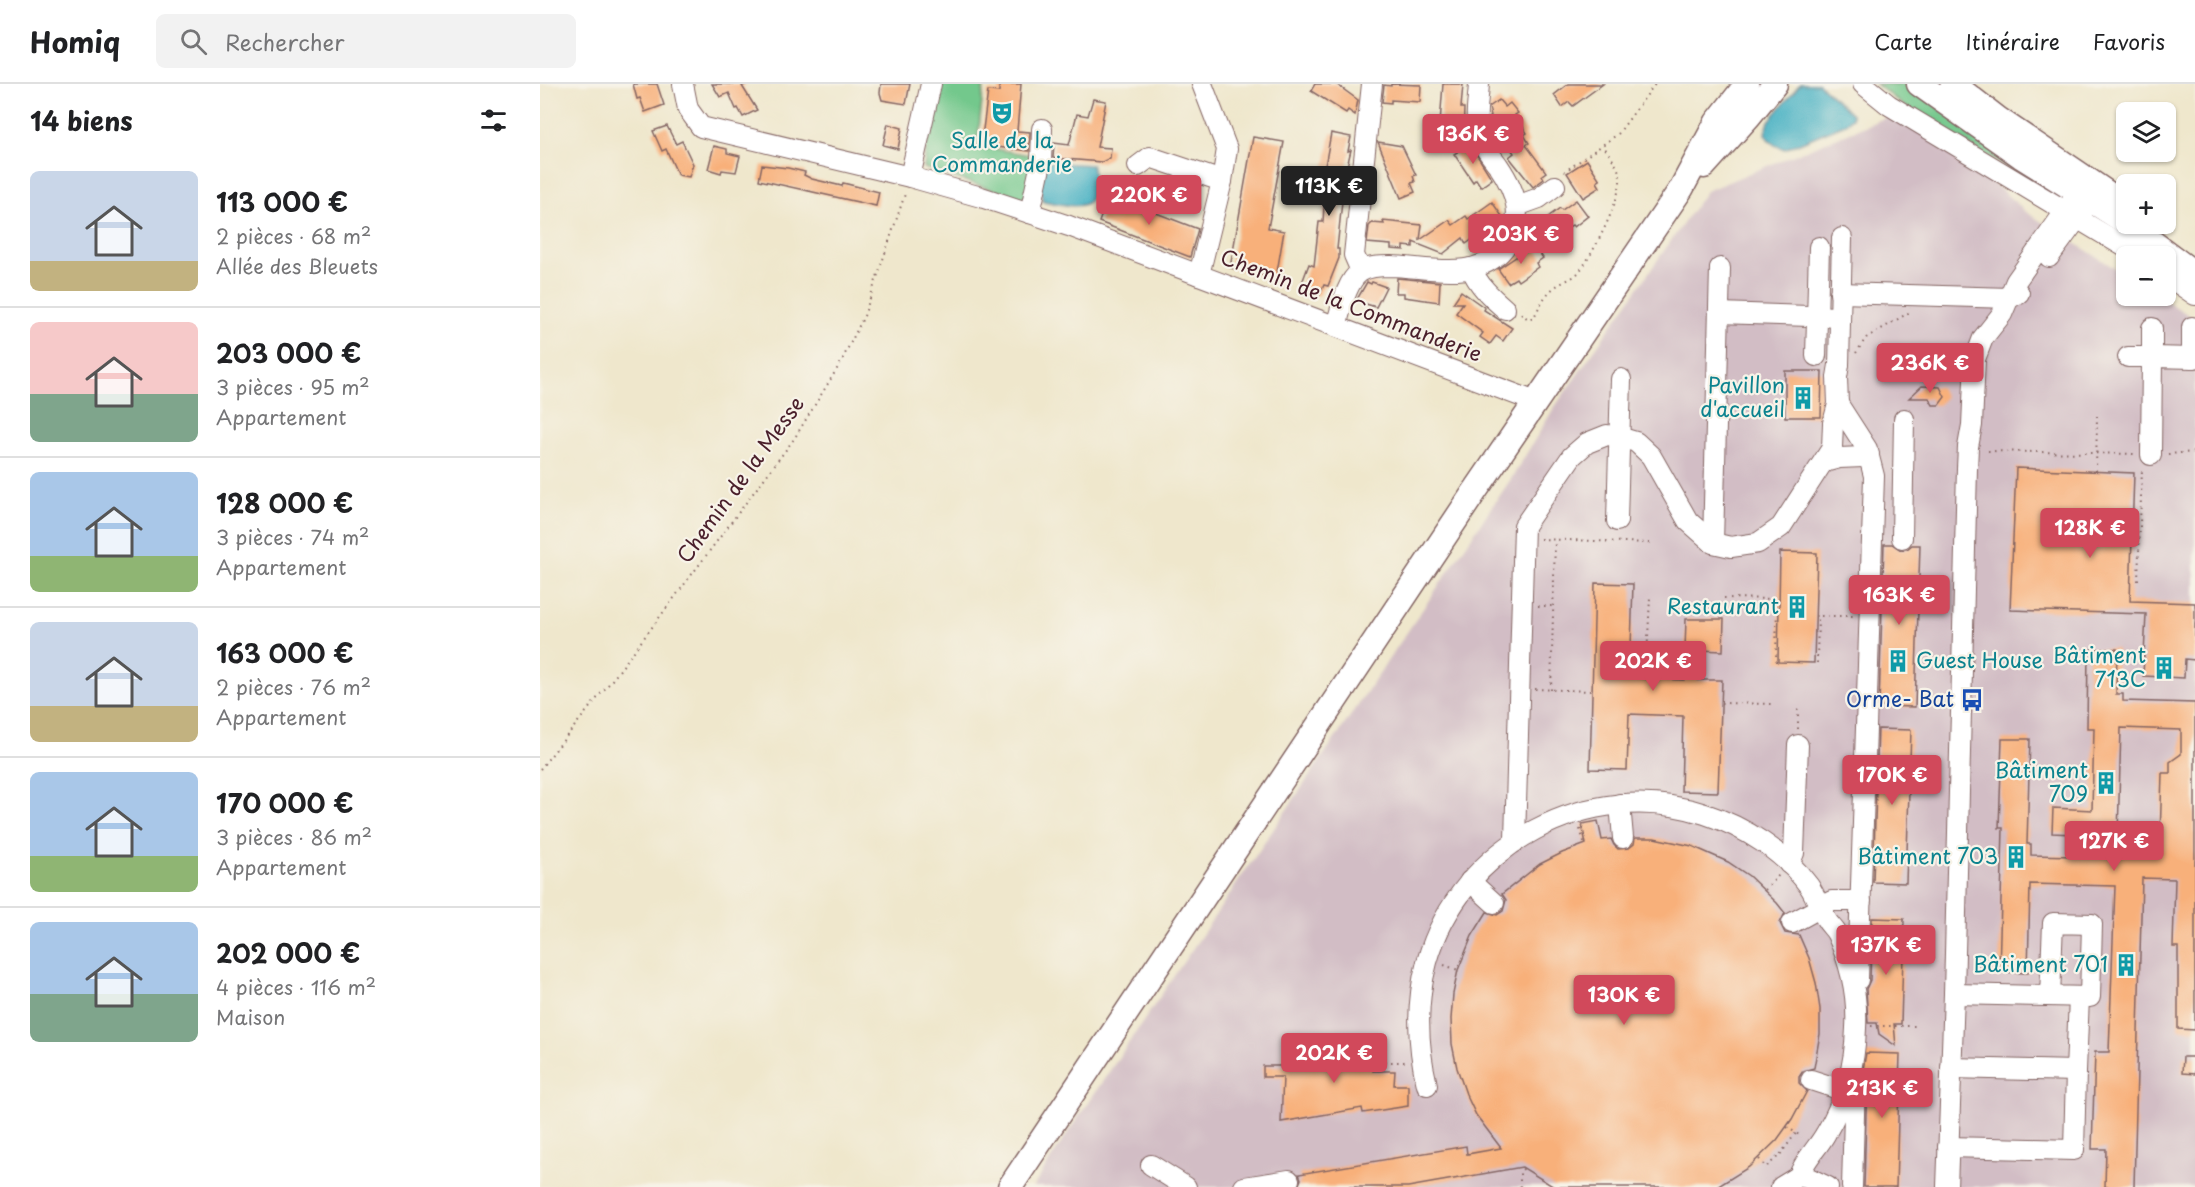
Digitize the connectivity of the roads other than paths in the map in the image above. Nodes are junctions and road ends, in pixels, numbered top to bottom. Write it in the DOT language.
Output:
graph roads {
  1 [pos="683,84"];
  2 [pos="931,84"];
  3 [pos="1202,84"];
  4 [pos="1372,84"];
  5 [pos="1479,84"];
  6 [pos="1747,84"];
  7 [pos="1775,84"];
  8 [pos="1863,84"];
  9 [pos="1919,84"];
  10 [pos="1953,84"];
  11 [pos="1042,129"];
  12 [pos="1138,166"];
  13 [pos="910,177"];
  14 [pos="1222,181"];
  15 [pos="1555,186"];
  16 [pos="1681,189"];
  17 [pos="2081,202"];
  18 [pos="1517,206"];
  19 [pos="2116,206"];
  20 [pos="1030,213"];
  21 [pos="2116,218"];
  22 [pos="2142,234"];
  23 [pos="2164,234"];
  24 [pos="1842,238"];
  25 [pos="2129,246"];
  26 [pos="1819,247"];
  27 [pos="2195,256"];
  28 [pos="1471,268"];
  29 [pos="1720,268"];
  30 [pos="1361,271"];
  31 [pos="1199,274"];
  32 [pos="2195,274"];
  33 [pos="2176,282"];
  34 [pos="1840,293"];
  35 [pos="2195,295"];
  36 [pos="2010,298"];
  37 [pos="1505,309"];
  38 [pos="1719,313"];
  39 [pos="1817,316"];
  40 [pos="1840,317"];
  41 [pos="1336,326"];
  42 [pos="2192,327"];
  43 [pos="2152,328"];
  44 [pos="1816,356"];
  45 [pos="2128,357"];
  46 [pos="2152,357"];
  47 [pos="2193,358"];
  48 [pos="1621,379"];
  49 [pos="1536,402"];
  50 [pos="1838,404"];
  51 [pos="1904,419"];
  52 [pos="1619,436"];
  53 [pos="1869,454"];
  54 [pos="2147,455"];
  55 [pos="1824,462"];
  56 [pos="1873,507"];
  57 [pos="1902,509"];
  58 [pos="1617,520"];
  59 [pos="1902,538"];
  60 [pos="1713,543"];
  61 [pos="1798,745"];
  62 [pos="1620,804"];
  63 [pos="1623,838"];
  64 [pos="1515,840"];
  65 [pos="1790,864"];
  66 [pos="1470,881"];
  67 [pos="1861,901"];
  68 [pos="1494,903"];
  69 [pos="1819,907"];
  70 [pos="1792,923"];
  71 [pos="1860,924"];
  72 [pos="1836,931"];
  73 [pos="1954,994"];
  74 [pos="2050,996"];
  75 [pos="2079,997"];
  76 [pos="1857,1025"];
  77 [pos="1951,1068"];
  78 [pos="2076,1071"];
  79 [pos="1811,1080"];
  80 [pos="1427,1085"];
  81 [pos="1845,1091"];
  82 [pos="1948,1147"];
  83 [pos="1151,1165"];
  84 [pos="1799,1176"];
  85 [pos="1289,1180"];
  86 [pos="1010,1187"];
  87 [pos="1186,1187"];
  88 [pos="1244,1187"];
  89 [pos="1781,1187"];
  90 [pos="1828,1187"];
  91 [pos="1852,1187"];
  92 [pos="1947,1187"];
  1 -- 13 [label="street, Chemin de la Commanderie"];
  2 -- 13 [label="street"];
  3 -- 14 [label="street"];
  4 -- 30 [label="street"];
  5 -- 18 [label="street"];
  6 -- 16 [label="main road"];
  7 -- 16 [label="main road"];
  8 -- 17 [label="street"];
  9 -- 17 [label="main road"];
  10 -- 17 [label="main road"];
  11 -- 20 [label="street"];
  12 -- 14 [label="street"];
  13 -- 20 [label="street, Chemin de la Commanderie"];
  14 -- 31 [label="street"];
  15 -- 18 [label="street"];
  16 -- 49 [label="main road"];
  17 -- 19 [label="main road"];
  17 -- 21 [label="main road"];
  17 -- 25 [label="street"];
  17 -- 36 [label="street"];
  18 -- 28 [label="street"];
  20 -- 31 [label="street, Chemin de la Commanderie"];
  22 -- 32 [label="main road"];
  23 -- 27 [label="main road"];
  24 -- 34 [label="street"];
  26 -- 39 [label="street"];
  28 -- 30 [label="street"];
  28 -- 37 [label="street"];
  29 -- 38 [label="street"];
  30 -- 41 [label="street"];
  31 -- 41 [label="street, Chemin de la Commanderie"];
  33 -- 35 [label="street"];
  34 -- 36 [label="street"];
  34 -- 40 [label="street"];
  36 -- 73 [label="street"];
  38 -- 39 [label="street"];
  38 -- 60 [label="street"];
  39 -- 40 [label="street"];
  39 -- 44 [label="street"];
  40 -- 50 [label="street"];
  41 -- 49 [label="street, Chemin de la Commanderie"];
  42 -- 47 [label="street"];
  43 -- 46 [label="street"];
  45 -- 46 [label="street"];
  46 -- 47 [label="street"];
  46 -- 54 [label="street"];
  48 -- 52 [label="street"];
  49 -- 86 [label="main road"];
  50 -- 53 [label="street"];
  50 -- 55 [label="street"];
  51 -- 57 [label="street"];
  52 -- 58 [label="street"];
  52 -- 60 [label="street"];
  52 -- 64 [label="street"];
  53 -- 55 [label="street"];
  53 -- 56 [label="street"];
  55 -- 60 [label="street"];
  56 -- 57 [label="street"];
  56 -- 67 [label="street"];
  57 -- 59 [label="street"];
  61 -- 65 [label="street"];
  62 -- 63 [label="street"];
  62 -- 64 [label="street"];
  62 -- 65 [label="street"];
  64 -- 66 [label="street"];
  65 -- 69 [label="street"];
  66 -- 68 [label="street"];
  66 -- 80 [label="street"];
  67 -- 69 [label="street"];
  67 -- 71 [label="street"];
  69 -- 70 [label="street"];
  69 -- 72 [label="street"];
  71 -- 72 [label="street"];
  71 -- 76 [label="street"];
  72 -- 76 [label="street"];
  73 -- 74 [label="street"];
  73 -- 77 [label="street"];
  74 -- 75 [label="street"];
  74 -- 75 [label="street"];
  75 -- 78 [label="street"];
  76 -- 81 [label="street"];
  76 -- 91 [label="street"];
  77 -- 78 [label="street"];
  77 -- 82 [label="street"];
  78 -- 82 [label="street"];
  79 -- 81 [label="street"];
  81 -- 84 [label="street"];
  82 -- 92 [label="street"];
  83 -- 87 [label="street"];
  84 -- 89 [label="street"];
  84 -- 90 [label="street"];
  85 -- 88 [label="street"];
}
